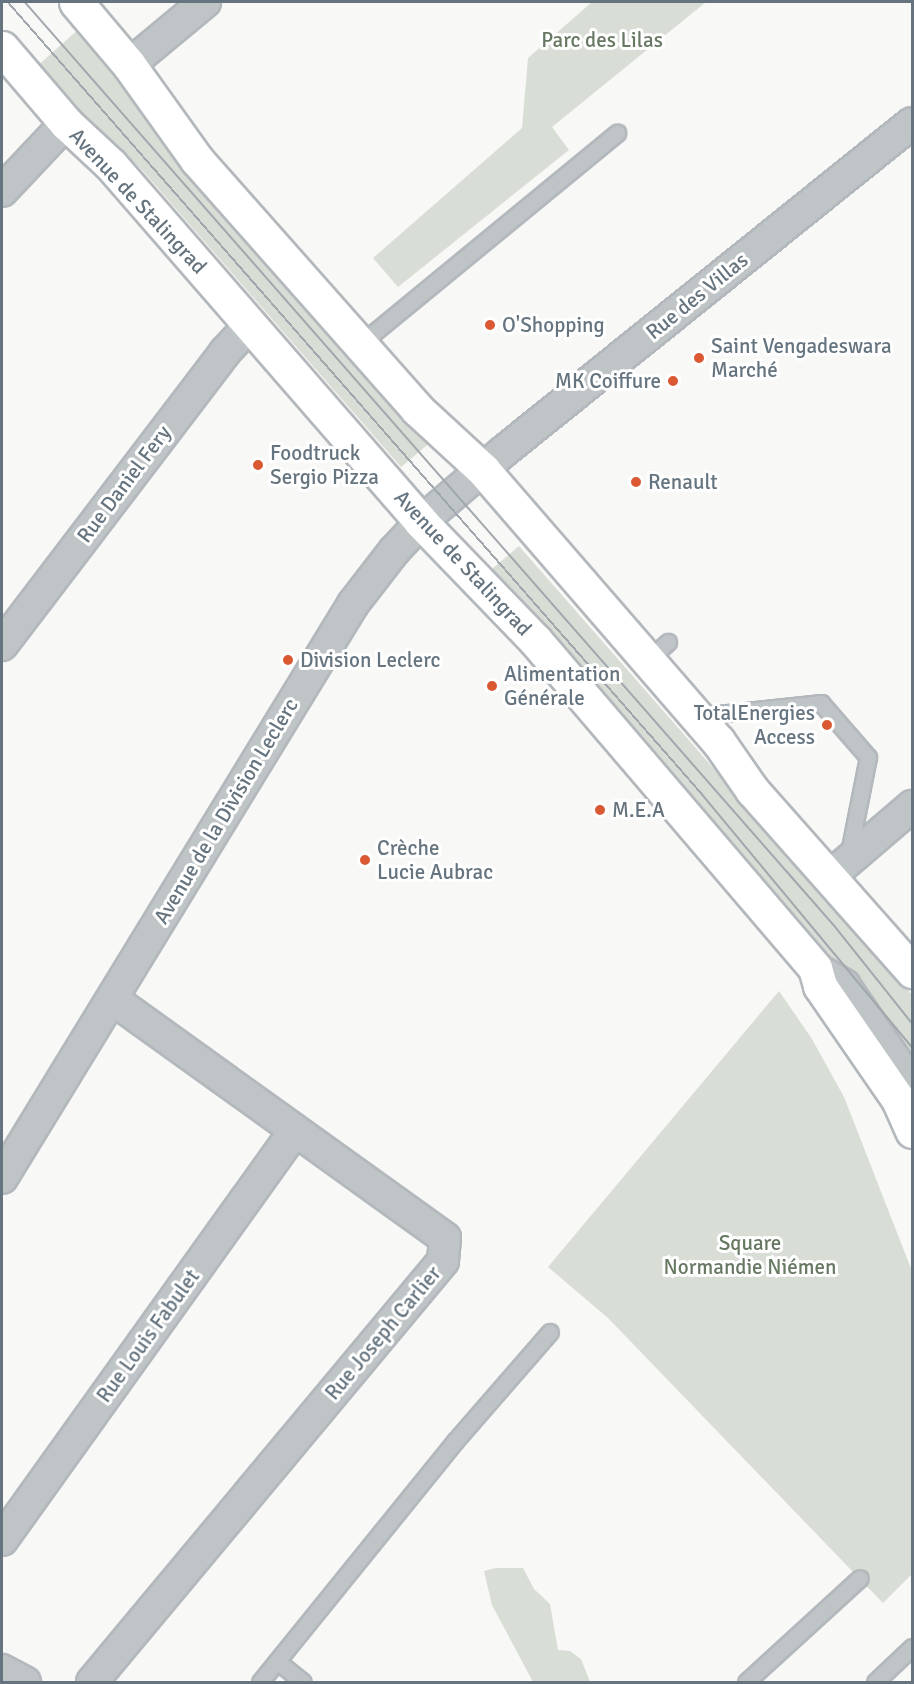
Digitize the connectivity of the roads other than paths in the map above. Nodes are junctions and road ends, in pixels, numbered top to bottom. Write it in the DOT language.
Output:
graph roads {
  1 [pos="76,2"];
  2 [pos="205,2"];
  3 [pos="2,48"];
  4 [pos="129,65"];
  5 [pos="66,123"];
  6 [pos="912,123"];
  7 [pos="617,133"];
  8 [pos="2,191"];
  9 [pos="250,325"];
  10 [pos="360,344"];
  11 [pos="483,470"];
  12 [pos="421,522"];
  13 [pos="2,645"];
  14 [pos="696,716"];
  15 [pos="912,806"];
  16 [pos="828,878"];
  17 [pos="815,968"];
  18 [pos="912,971"];
  19 [pos="112,999"];
  20 [pos="912,1084"];
  21 [pos="912,1131"];
  22 [pos="294,1132"];
  23 [pos="2,1178"];
  24 [pos="550,1332"];
  25 [pos="2,1540"];
  26 [pos="860,1578"];
  27 [pos="912,1647"];
  28 [pos="277,1661"];
  29 [pos="2,1670"];
  30 [pos="25,1683"];
  31 [pos="92,1683"];
  32 [pos="260,1683"];
  33 [pos="303,1683"];
  34 [pos="746,1683"];
  35 [pos="875,1683"];
  1 -- 4 [label="main road"];
  2 -- 4 [label="street"];
  3 -- 5 [label="main road, Avenue de Stalingrad"];
  4 -- 10 [label="main road"];
  5 -- 8 [label="street"];
  5 -- 9 [label="main road, Avenue de Stalingrad"];
  6 -- 11 [label="street, Rue des Villas"];
  7 -- 10 [label="lane"];
  9 -- 12 [label="main road, Avenue de Stalingrad"];
  9 -- 13 [label="street, Rue Daniel Fery"];
  10 -- 11 [label="main road"];
  11 -- 12 [label="street, Avenue de la Division Leclerc"];
  11 -- 14 [label="main road"];
  12 -- 17 [label="main road, Avenue de Stalingrad"];
  12 -- 19 [label="street, Avenue de la Division Leclerc"];
  14 -- 16 [label="main road"];
  14 -- 16 [label="lane"];
  15 -- 16 [label="street"];
  16 -- 18 [label="main road"];
  17 -- 20 [label="street, Avenue de Stalingrad"];
  17 -- 21 [label="main road"];
  19 -- 22 [label="street, Rue Joseph Carlier"];
  19 -- 23 [label="street, Avenue de la Division Leclerc"];
  22 -- 25 [label="street, Rue Louis Fabulet"];
  22 -- 31 [label="street, Rue Joseph Carlier"];
  24 -- 28 [label="lane"];
  26 -- 34 [label="lane"];
  27 -- 35 [label="lane"];
  28 -- 32 [label="lane"];
  28 -- 33 [label="lane"];
  29 -- 30 [label="street"];
}
